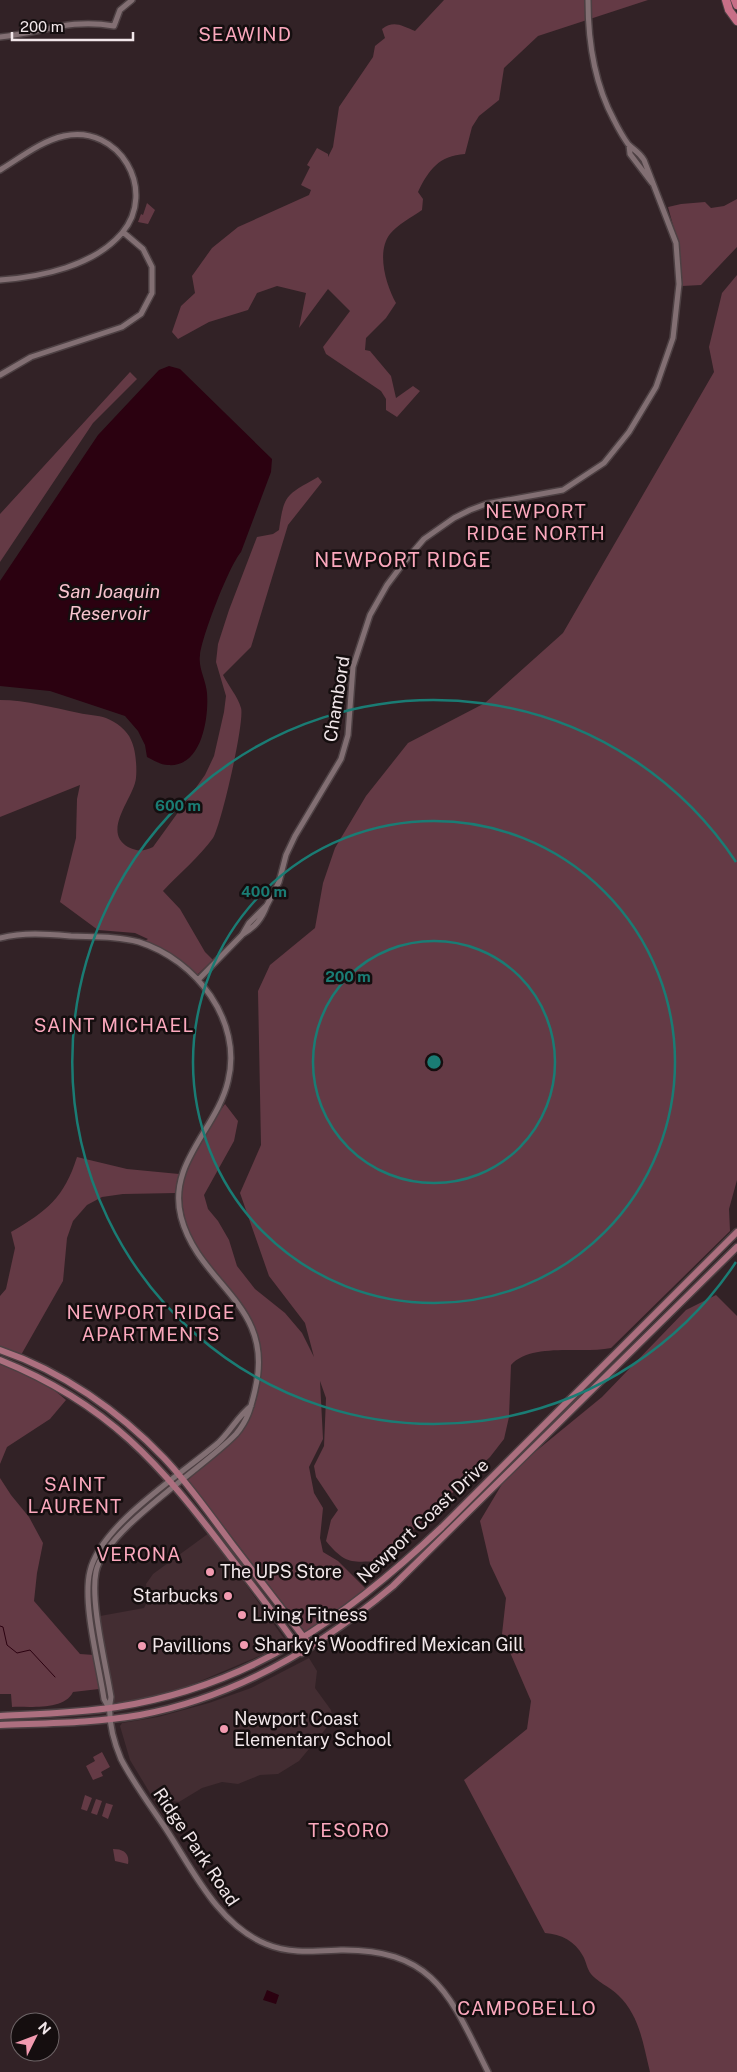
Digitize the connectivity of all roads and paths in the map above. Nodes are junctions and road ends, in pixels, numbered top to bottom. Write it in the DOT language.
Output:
graph roads {
  1 [pos="132,0"];
  2 [pos="588,0"];
  3 [pos="726,0"];
  4 [pos="735,0"];
  5 [pos="737,5"];
  6 [pos="737,21"];
  7 [pos="0,37"];
  8 [pos="629,147"];
  9 [pos="644,161"];
  10 [pos="638,166"];
  11 [pos="0,170"];
  12 [pos="652,182"];
  13 [pos="123,232"];
  14 [pos="0,280"];
  15 [pos="0,375"];
  16 [pos="0,938"];
  17 [pos="198,980"];
  18 [pos="737,1232"];
  19 [pos="737,1247"];
  20 [pos="0,1350"];
  21 [pos="0,1360"];
  22 [pos="180,1478"];
  23 [pos="174,1483"];
  24 [pos="305,1638"];
  25 [pos="296,1644"];
  26 [pos="311,1647"];
  27 [pos="302,1653"];
  28 [pos="109,1708"];
  29 [pos="0,1716"];
  30 [pos="111,1718"];
  31 [pos="0,1725"];
  32 [pos="488,2072"];
  1 -- 7 [label="street"];
  2 -- 8 [label="street, Chambord"];
  3 -- 6 [label="highway"];
  4 -- 5 [label="highway"];
  8 -- 9 [label="street, Chambord"];
  8 -- 10 [label="street, Chambord"];
  9 -- 10 [label="street"];
  9 -- 12 [label="street, Chambord"];
  10 -- 12 [label="street, Chambord"];
  11 -- 13 [label="street"];
  12 -- 17 [label="street, Chambord"];
  13 -- 14 [label="street"];
  13 -- 15 [label="street"];
  16 -- 17 [label="street"];
  17 -- 22 [label="street, Ridge Park Road"];
  18 -- 24 [label="main road, Newport Coast Drive"];
  19 -- 26 [label="main road, Newport Coast Drive"];
  20 -- 22 [label="main road"];
  21 -- 23 [label="main road"];
  22 -- 23 [label="street, Ridge Park Road"];
  22 -- 24 [label="main road"];
  23 -- 25 [label="main road"];
  23 -- 28 [label="street, Ridge Park Road"];
  24 -- 25 [label="main road, Newport Coast Drive"];
  24 -- 26 [label="main road"];
  25 -- 27 [label="main road"];
  25 -- 28 [label="main road, Newport Coast Drive"];
  26 -- 27 [label="main road, Newport Coast Drive"];
  27 -- 30 [label="main road, Newport Coast Drive"];
  28 -- 29 [label="main road, Newport Coast Drive"];
  28 -- 30 [label="street, Ridge Park Road"];
  30 -- 31 [label="main road, Newport Coast Drive"];
  30 -- 32 [label="street, Ridge Park Road"];
}
